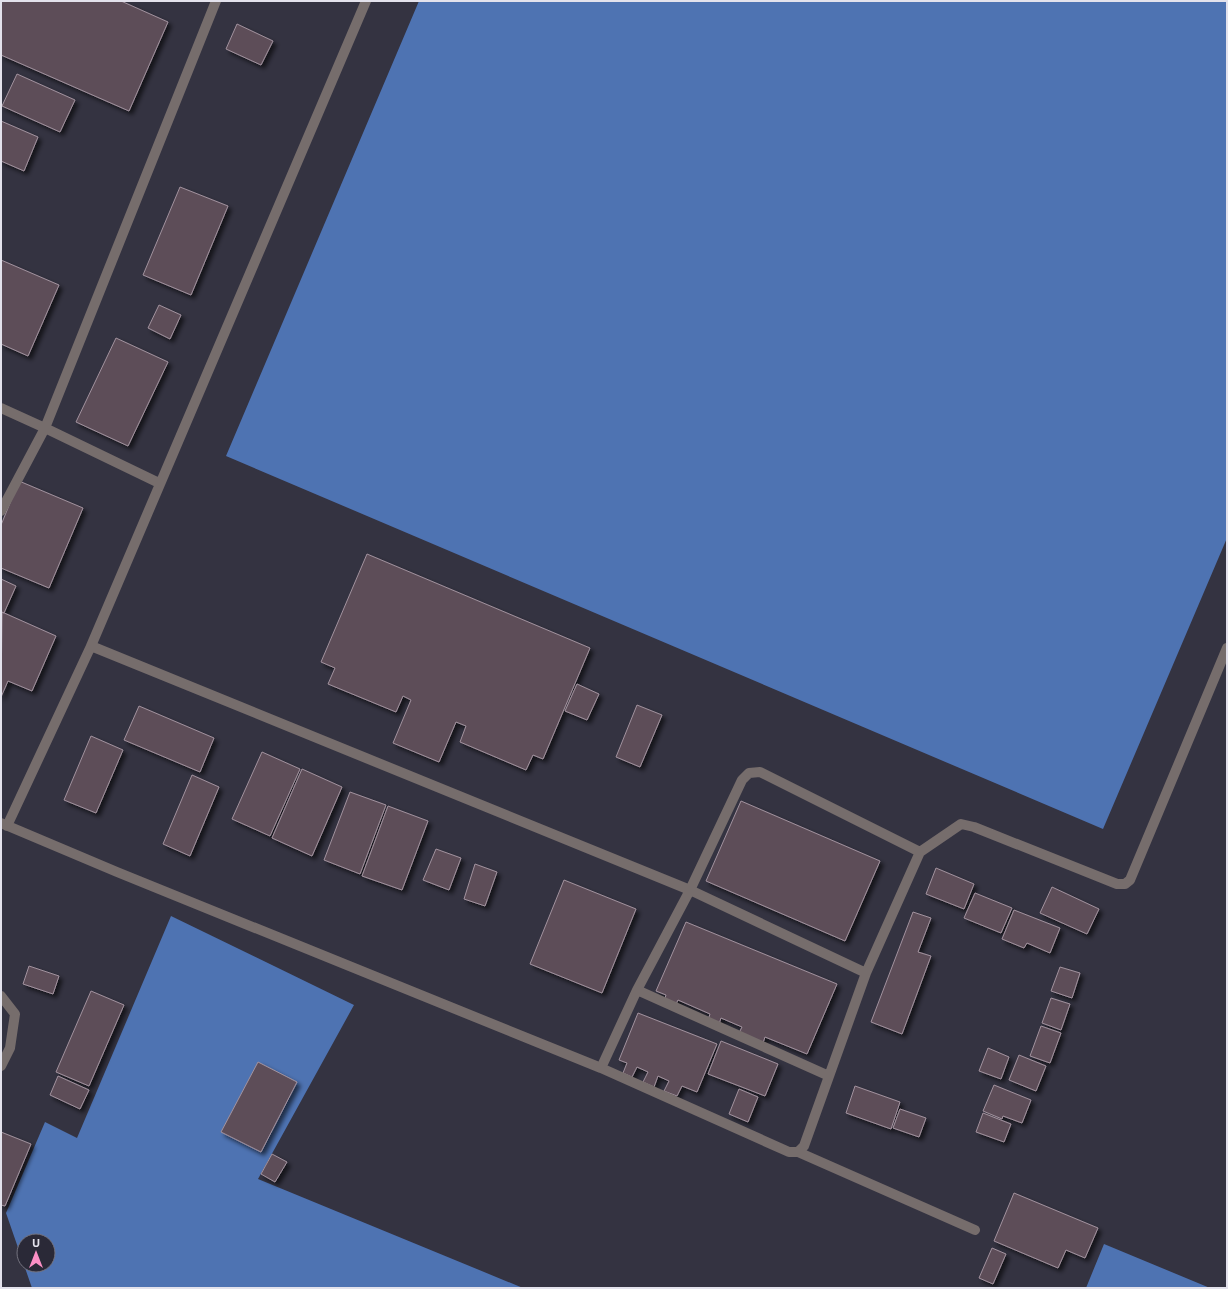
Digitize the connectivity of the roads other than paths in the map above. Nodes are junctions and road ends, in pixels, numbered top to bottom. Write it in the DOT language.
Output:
graph roads {
  1 [pos="216,1"];
  2 [pos="361,3"];
  3 [pos="1,408"];
  4 [pos="45,428"];
  5 [pos="159,483"];
  6 [pos="1,511"];
  7 [pos="91,646"];
  8 [pos="1227,648"];
  9 [pos="4,825"];
  10 [pos="920,852"];
  11 [pos="690,890"];
  12 [pos="866,973"];
  13 [pos="637,990"];
  14 [pos="1,996"];
  15 [pos="1,1066"];
  16 [pos="600,1068"];
  17 [pos="830,1076"];
  18 [pos="798,1152"];
  19 [pos="975,1230"];
  1 -- 4 [label="lane"];
  2 -- 5 [label="lane"];
  3 -- 4 [label="lane"];
  4 -- 5 [label="lane"];
  4 -- 6 [label="lane"];
  5 -- 7 [label="lane"];
  7 -- 9 [label="lane"];
  7 -- 11 [label="lane"];
  8 -- 10 [label="lane"];
  9 -- 16 [label="lane"];
  10 -- 11 [label="lane"];
  10 -- 12 [label="lane"];
  11 -- 12 [label="lane"];
  11 -- 13 [label="lane"];
  12 -- 17 [label="lane"];
  13 -- 16 [label="lane"];
  13 -- 17 [label="lane"];
  14 -- 15 [label="lane"];
  16 -- 18 [label="lane"];
  17 -- 18 [label="lane"];
  18 -- 19 [label="lane"];
}
